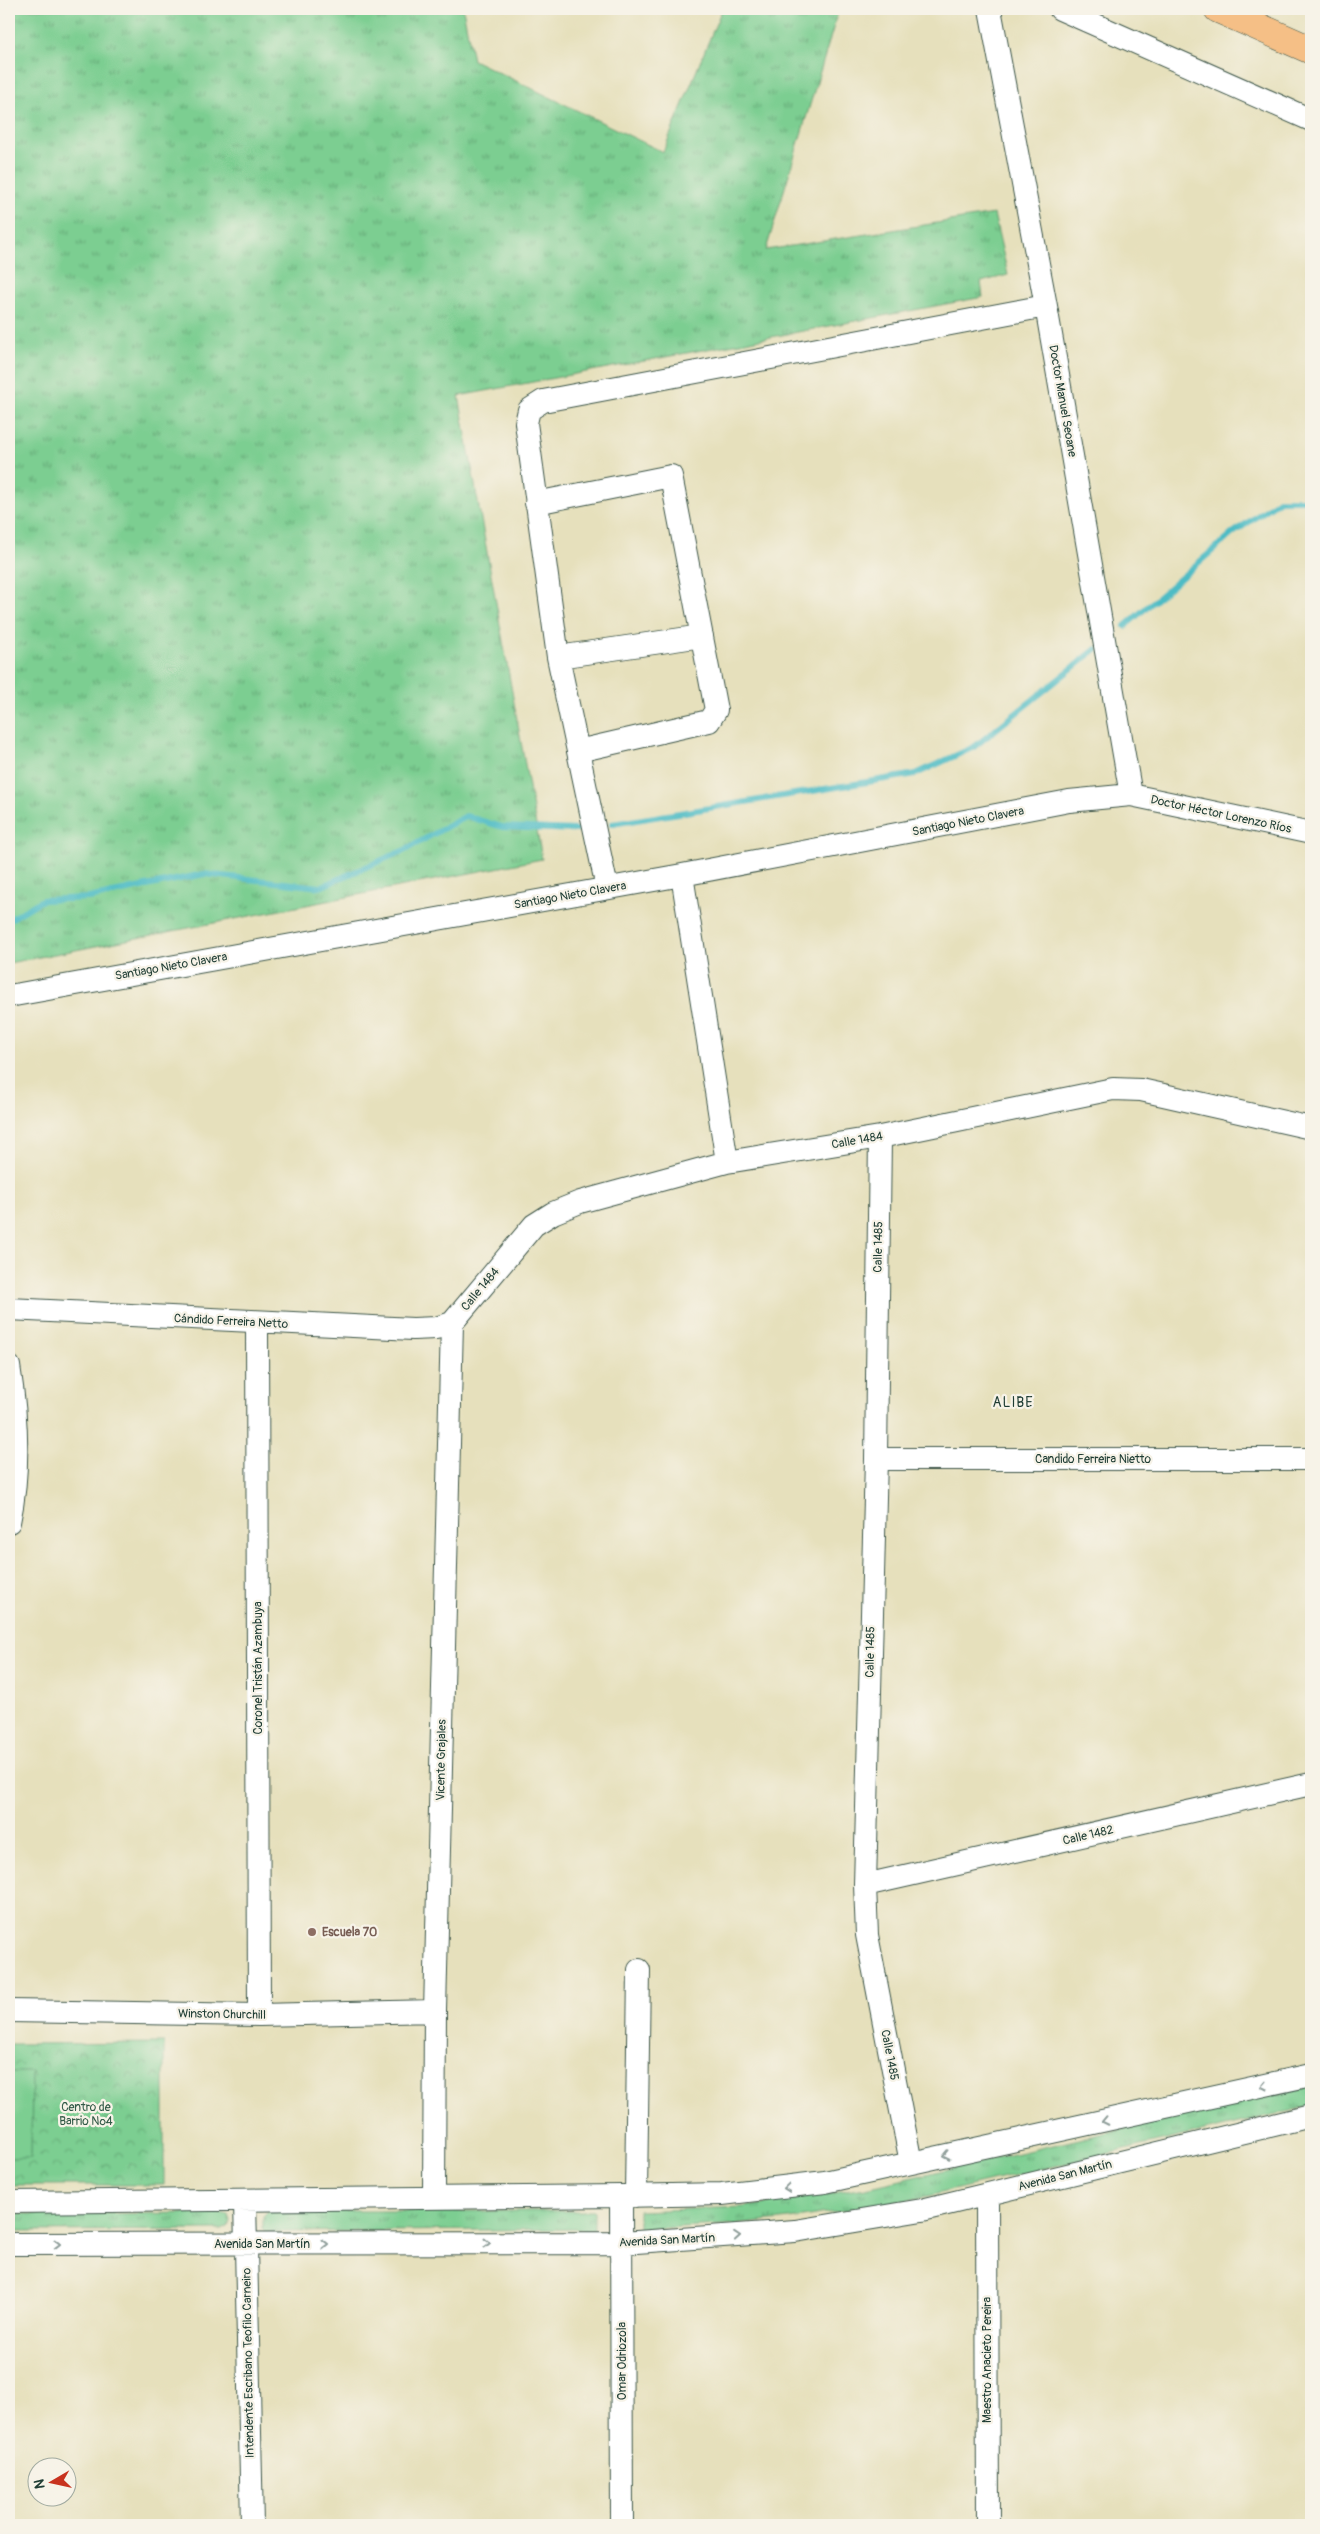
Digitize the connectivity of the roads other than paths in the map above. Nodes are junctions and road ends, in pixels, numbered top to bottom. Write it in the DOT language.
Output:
graph roads {
  1 [pos="990,9"];
  2 [pos="1060,9"];
  3 [pos="1218,9"];
  4 [pos="1311,50"];
  5 [pos="1311,120"];
  6 [pos="1046,306"];
  7 [pos="536,502"];
  8 [pos="702,636"];
  9 [pos="558,657"];
  10 [pos="578,750"];
  11 [pos="1131,795"];
  12 [pos="1311,833"];
  13 [pos="682,875"];
  14 [pos="607,888"];
  15 [pos="9,996"];
  16 [pos="1311,1128"];
  17 [pos="880,1137"];
  18 [pos="727,1162"];
  19 [pos="9,1309"];
  20 [pos="257,1322"];
  21 [pos="452,1323"];
  22 [pos="9,1366"];
  23 [pos="12,1455"];
  24 [pos="1311,1458"];
  25 [pos="876,1459"];
  26 [pos="9,1522"];
  27 [pos="1311,1784"];
  28 [pos="865,1885"];
  29 [pos="640,1970"];
  30 [pos="9,2011"];
  31 [pos="435,2011"];
  32 [pos="259,2015"];
  33 [pos="1311,2076"];
  34 [pos="1311,2116"];
  35 [pos="911,2163"];
  36 [pos="988,2194"];
  37 [pos="434,2196"];
  38 [pos="628,2196"];
  39 [pos="245,2201"];
  40 [pos="9,2202"];
  41 [pos="622,2243"];
  42 [pos="9,2244"];
  43 [pos="245,2244"];
  44 [pos="252,2525"];
  45 [pos="622,2525"];
  46 [pos="988,2525"];
  1 -- 6 [label="street, Doctor Manuel Seoane"];
  2 -- 5 [label="street"];
  3 -- 4 [label="highway"];
  6 -- 7 [label="street"];
  6 -- 11 [label="street, Doctor Manuel Seoane"];
  7 -- 8 [label="street"];
  7 -- 9 [label="street"];
  8 -- 9 [label="street"];
  8 -- 10 [label="street"];
  9 -- 10 [label="street"];
  10 -- 14 [label="street"];
  11 -- 12 [label="street, Doctor Héctor Lorenzo Ríos"];
  11 -- 13 [label="street, Santiago Nieto Clavera"];
  13 -- 14 [label="street, Santiago Nieto Clavera"];
  13 -- 18 [label="street"];
  14 -- 15 [label="street, Santiago Nieto Clavera"];
  16 -- 17 [label="street, Calle 1484"];
  17 -- 18 [label="street, Calle 1484"];
  17 -- 25 [label="street, Calle 1485"];
  18 -- 21 [label="street, Calle 1484"];
  19 -- 20 [label="street, Cándido Ferreira Netto"];
  20 -- 21 [label="street, Cándido Ferreira Netto"];
  20 -- 32 [label="street, Coronel Tristán Azambuya"];
  21 -- 31 [label="street, Vicente Grajales"];
  22 -- 23 [label="street"];
  23 -- 26 [label="street"];
  24 -- 25 [label="street, Candido Ferreira Nietto"];
  25 -- 28 [label="street, Calle 1485"];
  27 -- 28 [label="street, Calle 1482"];
  28 -- 35 [label="street, Calle 1485"];
  29 -- 38 [label="street, Omar Odriozola"];
  30 -- 32 [label="street, Winston Churchill"];
  31 -- 32 [label="street, Winston Churchill"];
  31 -- 37 [label="street, Vicente Grajales"];
  33 -- 35 [label="street, one-way"];
  34 -- 36 [label="street, Avenida San Martín"];
  35 -- 38 [label="street, one-way"];
  41 -- 36 [label="street, Avenida San Martín, one-way"];
  36 -- 46 [label="street, Maestro Anacieto Pereira"];
  37 -- 38 [label="street"];
  37 -- 39 [label="street"];
  38 -- 41 [label="street, Omar Odriozola"];
  39 -- 40 [label="street"];
  39 -- 43 [label="street, Intendente Escribano Teofilo Carneiro"];
  43 -- 41 [label="street, Avenida San Martín, one-way"];
  41 -- 45 [label="street, Omar Odriozola"];
  42 -- 43 [label="street, Avenida San Martín, one-way"];
  43 -- 44 [label="street, Intendente Escribano Teofilo Carneiro"];
}
